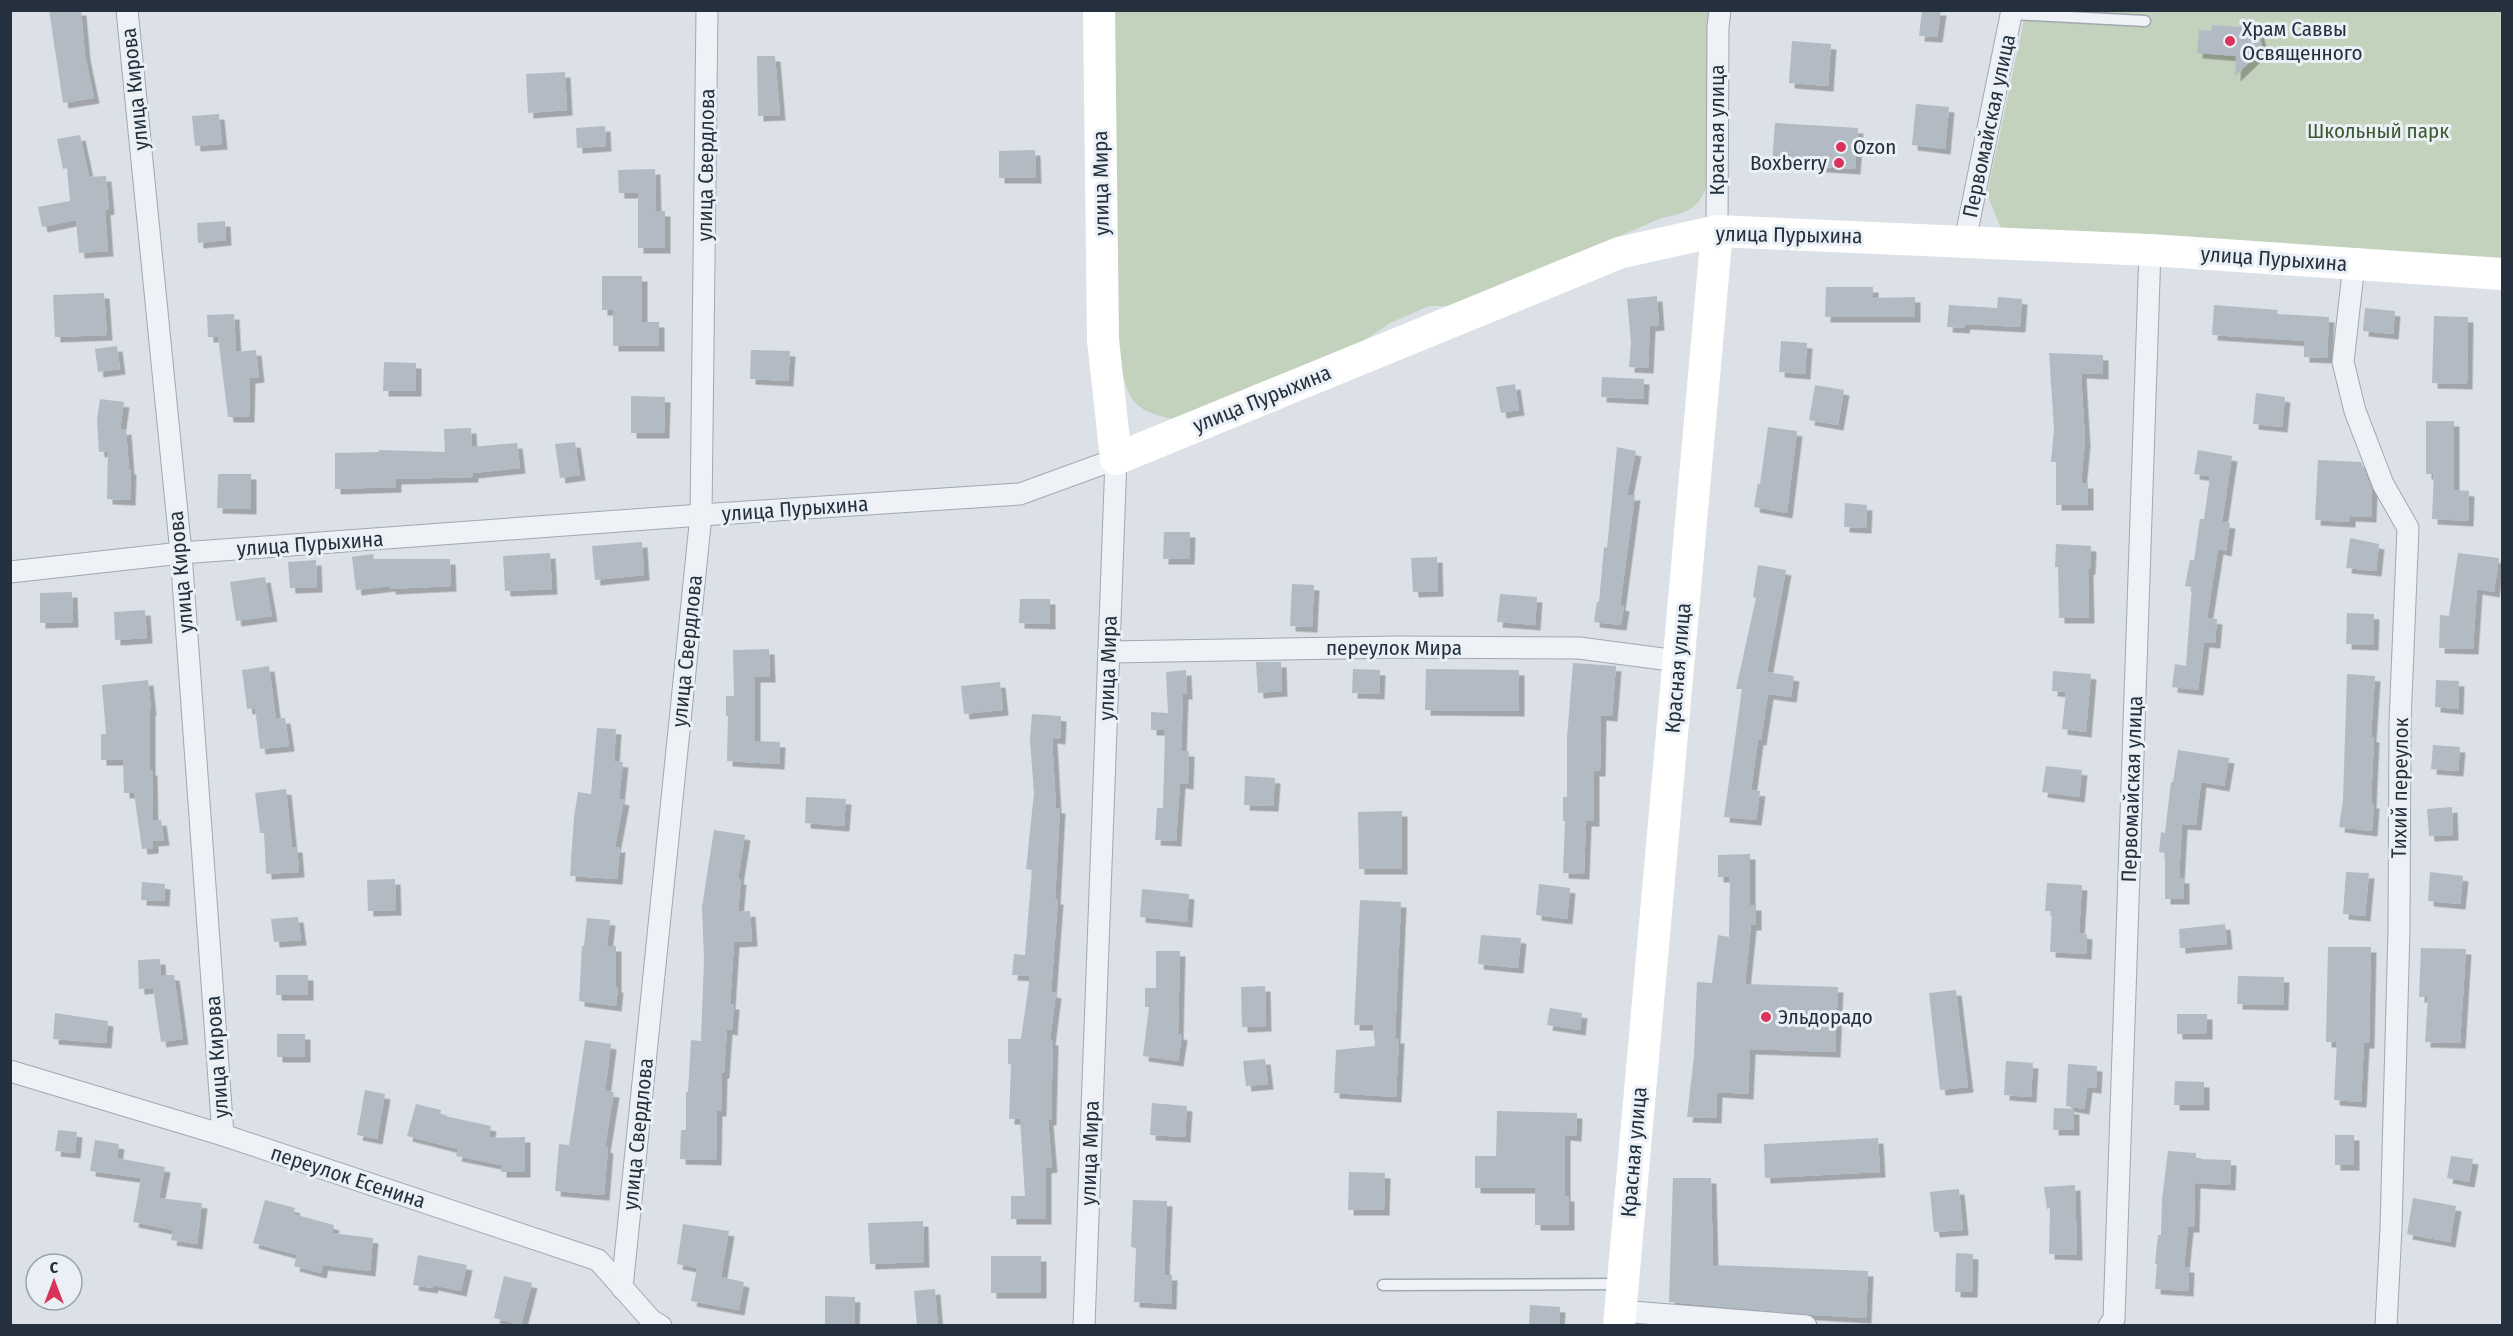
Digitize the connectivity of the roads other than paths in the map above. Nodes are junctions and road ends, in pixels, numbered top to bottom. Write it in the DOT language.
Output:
graph roads {
  1 [pos="127,10"];
  2 [pos="707,10"];
  3 [pos="1099,10"];
  4 [pos="1720,10"];
  5 [pos="2012,12"];
  6 [pos="2145,21"];
  7 [pos="1717,231"];
  8 [pos="1965,241"];
  9 [pos="2150,250"];
  10 [pos="2354,264"];
  11 [pos="2502,274"];
  12 [pos="1116,459"];
  13 [pos="701,515"];
  14 [pos="181,553"];
  15 [pos="10,572"];
  16 [pos="1109,652"];
  17 [pos="1678,661"];
  18 [pos="10,1071"];
  19 [pos="223,1135"];
  20 [pos="1383,1285"];
  21 [pos="622,1288"];
  22 [pos="1620,1307"];
  23 [pos="653,1324"];
  24 [pos="1084,1326"];
  25 [pos="1806,1326"];
  26 [pos="2109,1326"];
  27 [pos="2386,1326"];
  1 -- 14 [label="street, улица Кирова"];
  2 -- 13 [label="street, улица Свердлова"];
  3 -- 12 [label="street, улица Мира"];
  4 -- 7 [label="street, Красная улица"];
  5 -- 6 [label="lane"];
  5 -- 8 [label="street, Первомайская улица"];
  7 -- 8 [label="street, улица Пурыхина"];
  7 -- 12 [label="street, улица Пурыхина"];
  7 -- 17 [label="street, Красная улица"];
  8 -- 9 [label="street, улица Пурыхина"];
  9 -- 10 [label="street, улица Пурыхина"];
  9 -- 26 [label="street, Первомайская улица"];
  10 -- 11 [label="street, улица Пурыхина"];
  10 -- 27 [label="street, Тихий переулок"];
  12 -- 13 [label="street, улица Пурыхина"];
  12 -- 16 [label="street, улица Мира"];
  13 -- 14 [label="street, улица Пурыхина"];
  13 -- 21 [label="street, улица Свердлова"];
  14 -- 15 [label="street, улица Пурыхина"];
  14 -- 19 [label="street, улица Кирова"];
  16 -- 17 [label="street, переулок Мира"];
  16 -- 24 [label="street, улица Мира"];
  17 -- 22 [label="street, Красная улица"];
  18 -- 19 [label="street, переулок Есенина"];
  19 -- 21 [label="street, переулок Есенина"];
  20 -- 22 [label="lane"];
  21 -- 23 [label="street, переулок Есенина"];
  22 -- 25 [label="street"];
}
